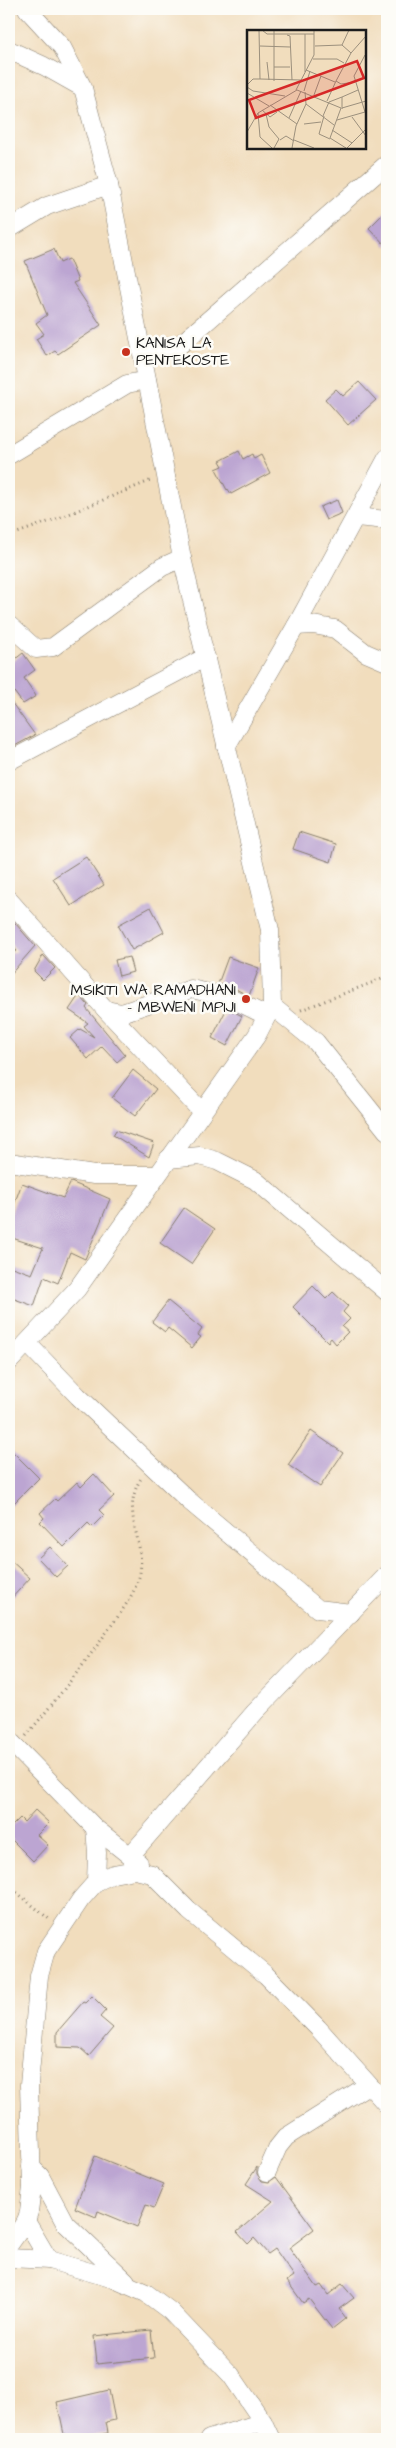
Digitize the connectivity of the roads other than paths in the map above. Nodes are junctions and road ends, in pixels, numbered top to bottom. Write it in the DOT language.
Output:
graph roads {
  1 [pos="27,9"];
  2 [pos="9,50"];
  3 [pos="83,88"];
  4 [pos="387,164"];
  5 [pos="109,185"];
  6 [pos="9,229"];
  7 [pos="142,349"];
  8 [pos="147,380"];
  9 [pos="9,455"];
  10 [pos="387,458"];
  11 [pos="380,489"];
  12 [pos="356,517"];
  13 [pos="387,520"];
  14 [pos="182,558"];
  15 [pos="9,619"];
  16 [pos="9,625"];
  17 [pos="296,626"];
  18 [pos="206,657"];
  19 [pos="387,662"];
  20 [pos="226,747"];
  21 [pos="9,761"];
  22 [pos="9,900"];
  23 [pos="106,1010"];
  24 [pos="274,1013"];
  25 [pos="202,1111"];
  26 [pos="387,1131"];
  27 [pos="168,1159"];
  28 [pos="9,1162"];
  29 [pos="156,1175"];
  30 [pos="387,1292"];
  31 [pos="27,1343"];
  32 [pos="9,1362"];
  33 [pos="387,1575"];
  34 [pos="318,1609"];
  35 [pos="351,1613"];
  36 [pos="328,1638"];
  37 [pos="12,1744"];
  38 [pos="95,1828"];
  39 [pos="130,1856"];
  40 [pos="152,1874"];
  41 [pos="96,1882"];
  42 [pos="368,2085"];
  43 [pos="387,2105"];
  44 [pos="31,2167"];
  45 [pos="268,2172"];
  46 [pos="26,2221"];
  47 [pos="9,2245"];
  48 [pos="9,2258"];
  49 [pos="49,2260"];
  50 [pos="132,2287"];
  51 [pos="263,2422"];
  52 [pos="209,2439"];
  53 [pos="271,2439"];
  1 -- 3 [label="street"];
  2 -- 3 [label="street"];
  3 -- 5 [label="street"];
  4 -- 7 [label="street"];
  5 -- 6 [label="street"];
  5 -- 7 [label="street"];
  7 -- 8 [label="street"];
  8 -- 9 [label="street"];
  8 -- 14 [label="street"];
  10 -- 11 [label="street"];
  11 -- 12 [label="street"];
  12 -- 13 [label="street"];
  12 -- 17 [label="street"];
  14 -- 16 [label="street"];
  14 -- 18 [label="street"];
  15 -- 16 [label="street"];
  17 -- 19 [label="street"];
  17 -- 20 [label="street"];
  18 -- 20 [label="street"];
  18 -- 21 [label="street"];
  20 -- 24 [label="street"];
  22 -- 23 [label="street"];
  23 -- 24 [label="street"];
  23 -- 25 [label="street"];
  24 -- 25 [label="street"];
  24 -- 26 [label="street"];
  25 -- 27 [label="street"];
  27 -- 29 [label="street"];
  27 -- 30 [label="street"];
  28 -- 29 [label="street"];
  29 -- 31 [label="street"];
  31 -- 32 [label="street"];
  31 -- 34 [label="street"];
  33 -- 35 [label="street"];
  34 -- 35 [label="street"];
  34 -- 36 [label="street"];
  35 -- 36 [label="street"];
  36 -- 39 [label="street"];
  37 -- 38 [label="street"];
  38 -- 39 [label="street"];
  38 -- 41 [label="street"];
  39 -- 40 [label="street"];
  40 -- 41 [label="street"];
  40 -- 42 [label="street"];
  41 -- 44 [label="street"];
  42 -- 43 [label="street"];
  42 -- 45 [label="street"];
  44 -- 46 [label="street"];
  44 -- 50 [label="street"];
  46 -- 47 [label="street"];
  46 -- 49 [label="street"];
  48 -- 49 [label="street"];
  49 -- 50 [label="street"];
  50 -- 51 [label="street"];
  51 -- 52 [label="street"];
  51 -- 53 [label="street"];
}
